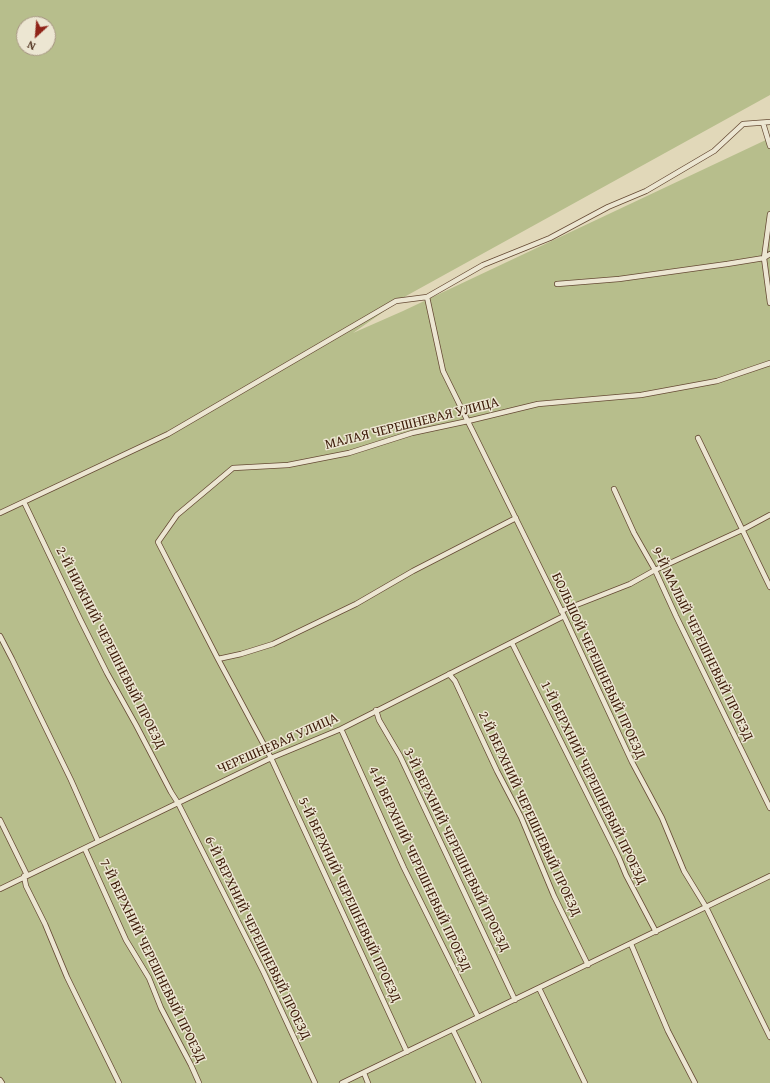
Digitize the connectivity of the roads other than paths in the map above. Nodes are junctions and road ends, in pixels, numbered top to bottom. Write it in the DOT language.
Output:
graph roads {
  1 [pos="770,122"];
  2 [pos="762,123"];
  3 [pos="770,146"];
  4 [pos="770,214"];
  5 [pos="770,254"];
  6 [pos="764,258"];
  7 [pos="556,284"];
  8 [pos="427,297"];
  9 [pos="770,303"];
  10 [pos="770,363"];
  11 [pos="468,421"];
  12 [pos="698,438"];
  13 [pos="614,489"];
  14 [pos="24,502"];
  15 [pos="0,513"];
  16 [pos="770,515"];
  17 [pos="516,518"];
  18 [pos="742,530"];
  19 [pos="158,542"];
  20 [pos="655,570"];
  21 [pos="770,587"];
  22 [pos="561,611"];
  23 [pos="564,616"];
  24 [pos="0,636"];
  25 [pos="512,643"];
  26 [pos="218,659"];
  27 [pos="449,674"];
  28 [pos="376,710"];
  29 [pos="340,729"];
  30 [pos="271,758"];
  31 [pos="178,803"];
  32 [pos="770,808"];
  33 [pos="0,820"];
  34 [pos="98,841"];
  35 [pos="85,848"];
  36 [pos="26,876"];
  37 [pos="770,876"];
  38 [pos="0,888"];
  39 [pos="706,907"];
  40 [pos="656,932"];
  41 [pos="631,944"];
  42 [pos="588,965"];
  43 [pos="539,988"];
  44 [pos="515,1000"];
  45 [pos="478,1017"];
  46 [pos="453,1030"];
  47 [pos="770,1037"];
  48 [pos="407,1052"];
  49 [pos="364,1073"];
  50 [pos="0,1080"];
  51 [pos="2,1083"];
  52 [pos="119,1083"];
  53 [pos="198,1083"];
  54 [pos="315,1083"];
  55 [pos="342,1083"];
  56 [pos="368,1083"];
  57 [pos="479,1083"];
  58 [pos="584,1083"];
  59 [pos="695,1083"];
  1 -- 2 [label="lane"];
  2 -- 3 [label="lane"];
  2 -- 8 [label="lane"];
  4 -- 6 [label="lane"];
  5 -- 6 [label="lane"];
  6 -- 7 [label="lane"];
  6 -- 9 [label="lane"];
  8 -- 11 [label="lane, БОЛЬШОЙ ЧЕРЕШНЕВЫЙ ПРОЕЗД"];
  8 -- 14 [label="lane"];
  10 -- 11 [label="lane, МАЛАЯ ЧЕРЕШНЕВАЯ УЛИЦА"];
  11 -- 17 [label="lane, БОЛЬШОЙ ЧЕРЕШНЕВЫЙ ПРОЕЗД"];
  11 -- 19 [label="lane, МАЛАЯ ЧЕРЕШНЕВАЯ УЛИЦА"];
  12 -- 18 [label="lane"];
  13 -- 20 [label="lane, 9-Й МАЛЫЙ ЧЕРЕШНЕВЫЙ ПРОЕЗД"];
  14 -- 15 [label="lane"];
  14 -- 31 [label="lane, 2-Й НИЖНИЙ ЧЕРЕШНЕВЫЙ ПРОЕЗД"];
  16 -- 18 [label="lane"];
  17 -- 22 [label="lane, БОЛЬШОЙ ЧЕРЕШНЕВЫЙ ПРОЕЗД"];
  17 -- 26 [label="lane"];
  18 -- 20 [label="lane"];
  18 -- 21 [label="lane"];
  19 -- 26 [label="lane, 5-Й ВЕРХНИЙ ЧЕРЕШНЕВЫЙ ПРОЕЗД"];
  20 -- 22 [label="lane"];
  20 -- 32 [label="lane, 9-Й МАЛЫЙ ЧЕРЕШНЕВЫЙ ПРОЕЗД"];
  22 -- 23 [label="lane, БОЛЬШОЙ ЧЕРЕШНЕВЫЙ ПРОЕЗД"];
  23 -- 25 [label="lane, ЧЕРЕШНЕВАЯ УЛИЦА"];
  23 -- 39 [label="lane, БОЛЬШОЙ ЧЕРЕШНЕВЫЙ ПРОЕЗД"];
  24 -- 34 [label="lane"];
  25 -- 27 [label="lane, ЧЕРЕШНЕВАЯ УЛИЦА"];
  25 -- 40 [label="lane, 1-Й ВЕРХНИЙ ЧЕРЕШНЕВЫЙ ПРОЕЗД"];
  26 -- 30 [label="lane, 5-Й ВЕРХНИЙ ЧЕРЕШНЕВЫЙ ПРОЕЗД"];
  27 -- 28 [label="lane, ЧЕРЕШНЕВАЯ УЛИЦА"];
  27 -- 42 [label="lane, 2-Й ВЕРХНИЙ ЧЕРЕШНЕВЫЙ ПРОЕЗД"];
  28 -- 29 [label="lane, ЧЕРЕШНЕВАЯ УЛИЦА"];
  28 -- 44 [label="lane, 3-Й ВЕРХНИЙ ЧЕРЕШНЕВЫЙ ПРОЕЗД"];
  29 -- 30 [label="lane, ЧЕРЕШНЕВАЯ УЛИЦА"];
  29 -- 45 [label="lane, 4-Й ВЕРХНИЙ ЧЕРЕШНЕВЫЙ ПРОЕЗД"];
  30 -- 31 [label="lane, ЧЕРЕШНЕВАЯ УЛИЦА"];
  30 -- 48 [label="lane, 5-Й ВЕРХНИЙ ЧЕРЕШНЕВЫЙ ПРОЕЗД"];
  31 -- 34 [label="lane, ЧЕРЕШНЕВАЯ УЛИЦА"];
  31 -- 54 [label="lane, 6-Й ВЕРХНИЙ ЧЕРЕШНЕВЫЙ ПРОЕЗД"];
  33 -- 36 [label="lane"];
  34 -- 35 [label="lane, ЧЕРЕШНЕВАЯ УЛИЦА"];
  35 -- 36 [label="lane, ЧЕРЕШНЕВАЯ УЛИЦА"];
  35 -- 53 [label="lane, 7-Й ВЕРХНИЙ ЧЕРЕШНЕВЫЙ ПРОЕЗД"];
  36 -- 38 [label="lane, ЧЕРЕШНЕВАЯ УЛИЦА"];
  36 -- 52 [label="lane"];
  37 -- 39 [label="lane"];
  39 -- 40 [label="lane"];
  39 -- 47 [label="lane, БОЛЬШОЙ ЧЕРЕШНЕВЫЙ ПРОЕЗД"];
  40 -- 41 [label="lane"];
  41 -- 42 [label="lane"];
  41 -- 59 [label="lane"];
  42 -- 43 [label="lane"];
  43 -- 44 [label="lane"];
  43 -- 58 [label="lane"];
  44 -- 45 [label="lane"];
  45 -- 46 [label="lane"];
  46 -- 48 [label="lane"];
  46 -- 57 [label="lane"];
  48 -- 49 [label="lane"];
  49 -- 55 [label="lane"];
  49 -- 56 [label="lane"];
  50 -- 51 [label="lane"];
}
